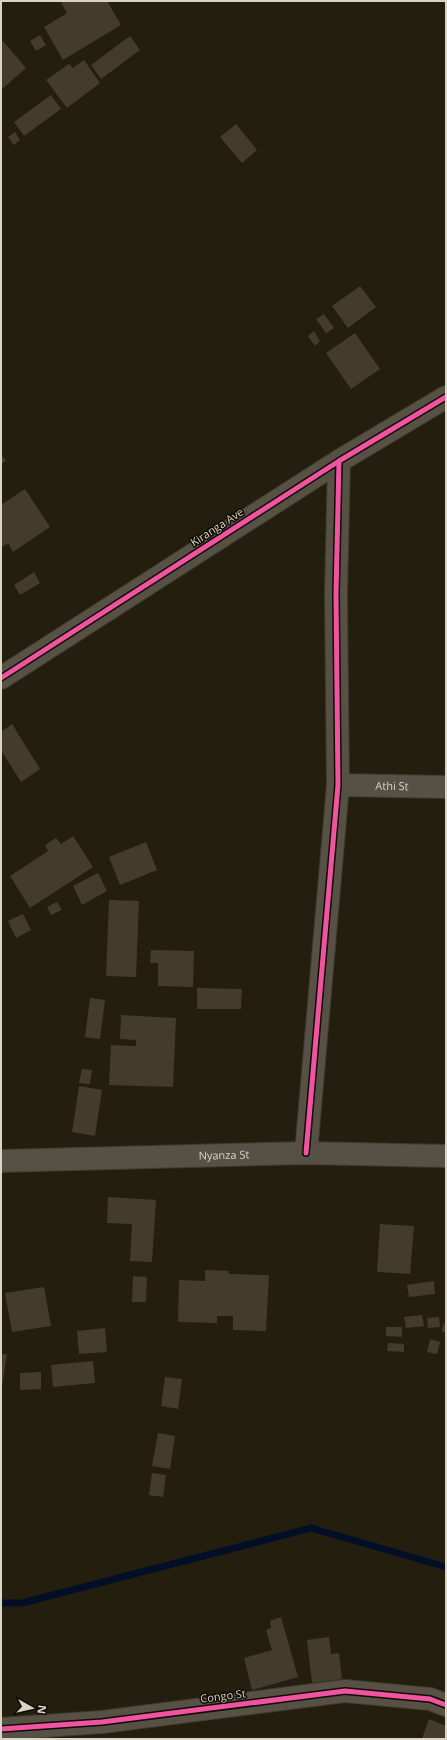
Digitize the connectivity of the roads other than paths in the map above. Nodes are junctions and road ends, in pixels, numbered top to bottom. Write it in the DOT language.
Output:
graph roads {
  1 [pos="446,397"];
  2 [pos="339,461"];
  3 [pos="1,678"];
  4 [pos="338,785"];
  5 [pos="446,788"];
  6 [pos="306,1153"];
  7 [pos="446,1156"];
  8 [pos="1,1161"];
  9 [pos="446,1706"];
  10 [pos="1,1729"];
  1 -- 2 [label="street, Kiranga Ave"];
  2 -- 3 [label="street, Kiranga Ave"];
  2 -- 4 [label="street"];
  4 -- 5 [label="street, Athi St"];
  4 -- 6 [label="street"];
  6 -- 7 [label="street, Nyanza St"];
  6 -- 8 [label="street, Nyanza St"];
  9 -- 10 [label="street, Congo St"];
}
